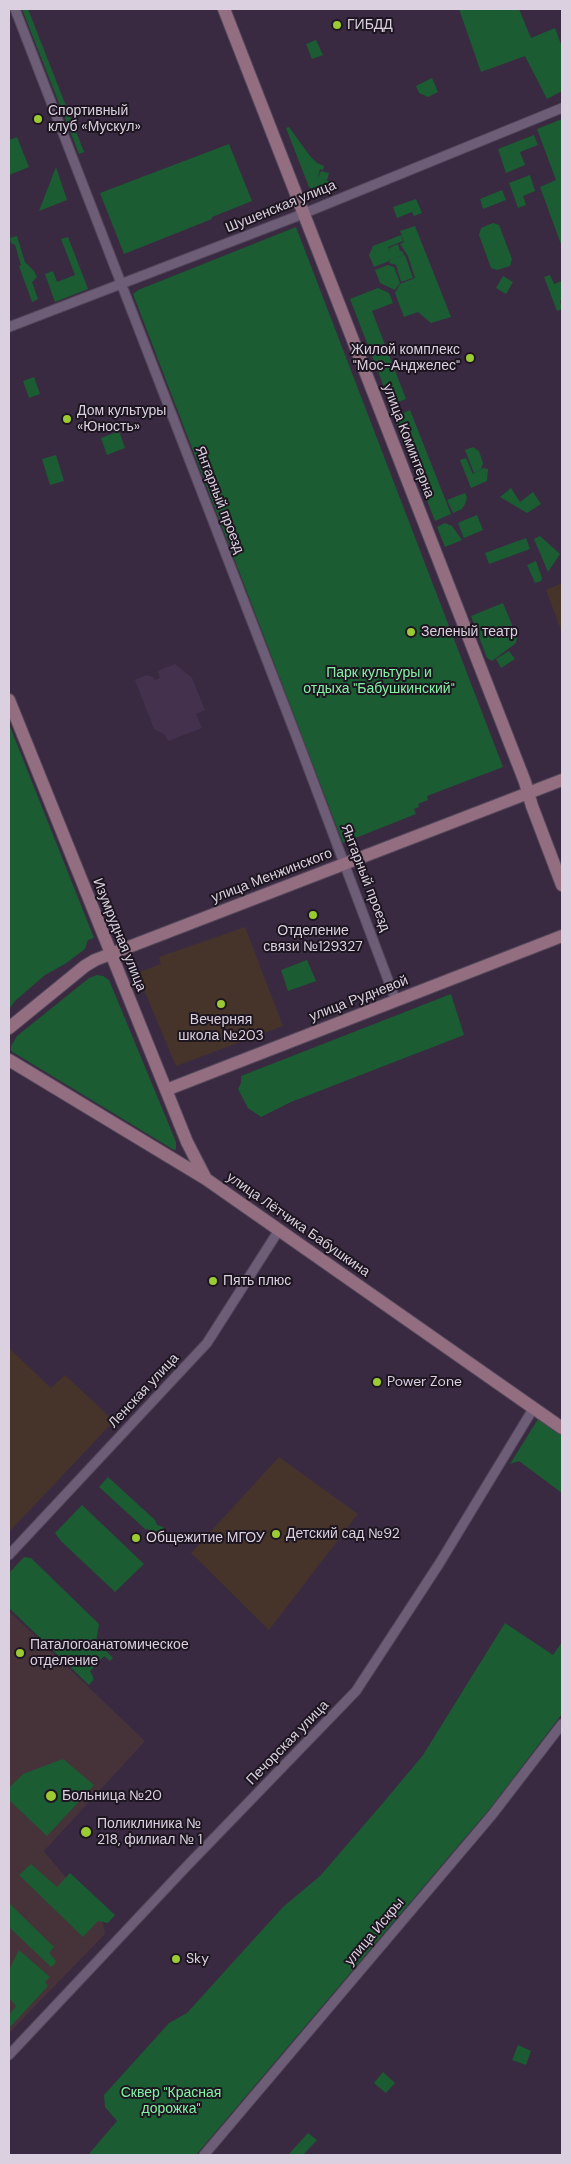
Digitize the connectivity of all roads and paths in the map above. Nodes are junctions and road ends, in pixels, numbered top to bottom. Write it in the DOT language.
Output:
graph roads {
  1 [pos="15,9"];
  2 [pos="224,9"];
  3 [pos="562,108"];
  4 [pos="303,214"];
  5 [pos="121,284"];
  6 [pos="9,327"];
  7 [pos="9,700"];
  8 [pos="562,780"];
  9 [pos="528,794"];
  10 [pos="345,864"];
  11 [pos="562,885"];
  12 [pos="562,936"];
  13 [pos="111,954"];
  14 [pos="396,1001"];
  15 [pos="9,1028"];
  16 [pos="9,1060"];
  17 [pos="166,1090"];
  18 [pos="206,1179"];
  19 [pos="279,1230"];
  20 [pos="533,1409"];
  21 [pos="562,1428"];
  22 [pos="9,1555"];
  23 [pos="562,1724"];
  24 [pos="9,2055"];
  25 [pos="204,2155"];
  1 -- 5 [label="street, Янтарный проезд"];
  2 -- 4 [label="street, улица Коминтерна"];
  3 -- 4 [label="street, Шушенская улица"];
  4 -- 5 [label="street, Шушенская улица"];
  4 -- 9 [label="street, улица Коминтерна"];
  5 -- 6 [label="street, Шушенская улица"];
  5 -- 10 [label="street, Янтарный проезд"];
  7 -- 13 [label="street, Изумрудная улица"];
  8 -- 9 [label="street, улица Менжинского"];
  9 -- 10 [label="street, улица Менжинского"];
  9 -- 11 [label="street, улица Коминтерна"];
  10 -- 13 [label="street, улица Менжинского"];
  10 -- 14 [label="street, Янтарный проезд"];
  12 -- 14 [label="street, улица Рудневой"];
  13 -- 15 [label="street, улица Менжинского"];
  13 -- 17 [label="street, Изумрудная улица"];
  14 -- 17 [label="street, улица Рудневой"];
  16 -- 18 [label="street, улица Лётчика Бабушкина"];
  17 -- 18 [label="street, Изумрудная улица"];
  18 -- 19 [label="street, улица Лётчика Бабушкина"];
  19 -- 20 [label="street, улица Лётчика Бабушкина"];
  19 -- 22 [label="street, Ленская улица"];
  20 -- 21 [label="street, улица Лётчика Бабушкина"];
  20 -- 24 [label="street, Печорская улица"];
  23 -- 25 [label="street, улица Искры"];
}
